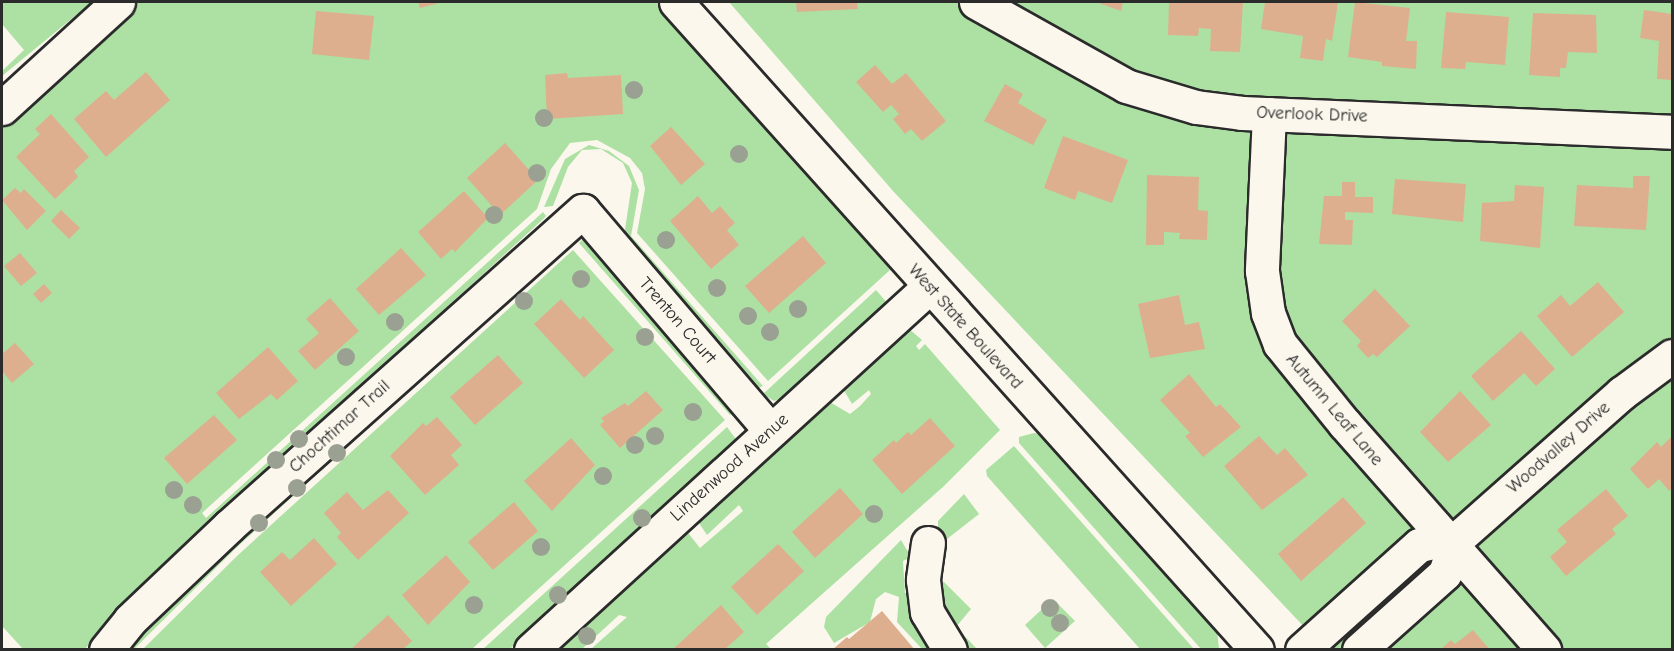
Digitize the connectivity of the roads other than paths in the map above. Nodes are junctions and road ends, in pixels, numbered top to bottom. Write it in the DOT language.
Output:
graph roads {
  1 [pos="118,2"];
  2 [pos="676,2"];
  3 [pos="976,2"];
  4 [pos="2,108"];
  5 [pos="1269,114"];
  6 [pos="1672,132"];
  7 [pos="583,211"];
  8 [pos="929,287"];
  9 [pos="1672,356"];
  10 [pos="770,430"];
  11 [pos="928,543"];
  12 [pos="1450,544"];
  13 [pos="106,650"];
  14 [pos="531,650"];
  15 [pos="950,650"];
  16 [pos="1257,650"];
  17 [pos="1302,650"];
  18 [pos="1359,650"];
  19 [pos="1544,650"];
  1 -- 4 [label="street"];
  2 -- 8 [label="street, West State Boulevard"];
  3 -- 5 [label="street, Overlook Drive"];
  5 -- 6 [label="street, Overlook Drive"];
  5 -- 12 [label="street, Autumn Leaf Lane"];
  7 -- 10 [label="street, Trenton Court"];
  7 -- 13 [label="street, Chochtimar Trail"];
  8 -- 10 [label="street, Lindenwood Avenue"];
  8 -- 16 [label="street, West State Boulevard"];
  9 -- 12 [label="street, Woodvalley Drive"];
  10 -- 14 [label="street, Lindenwood Avenue"];
  11 -- 15 [label="street"];
  12 -- 17 [label="street"];
  12 -- 18 [label="street"];
  12 -- 19 [label="street, Autumn Leaf Lane"];
}
